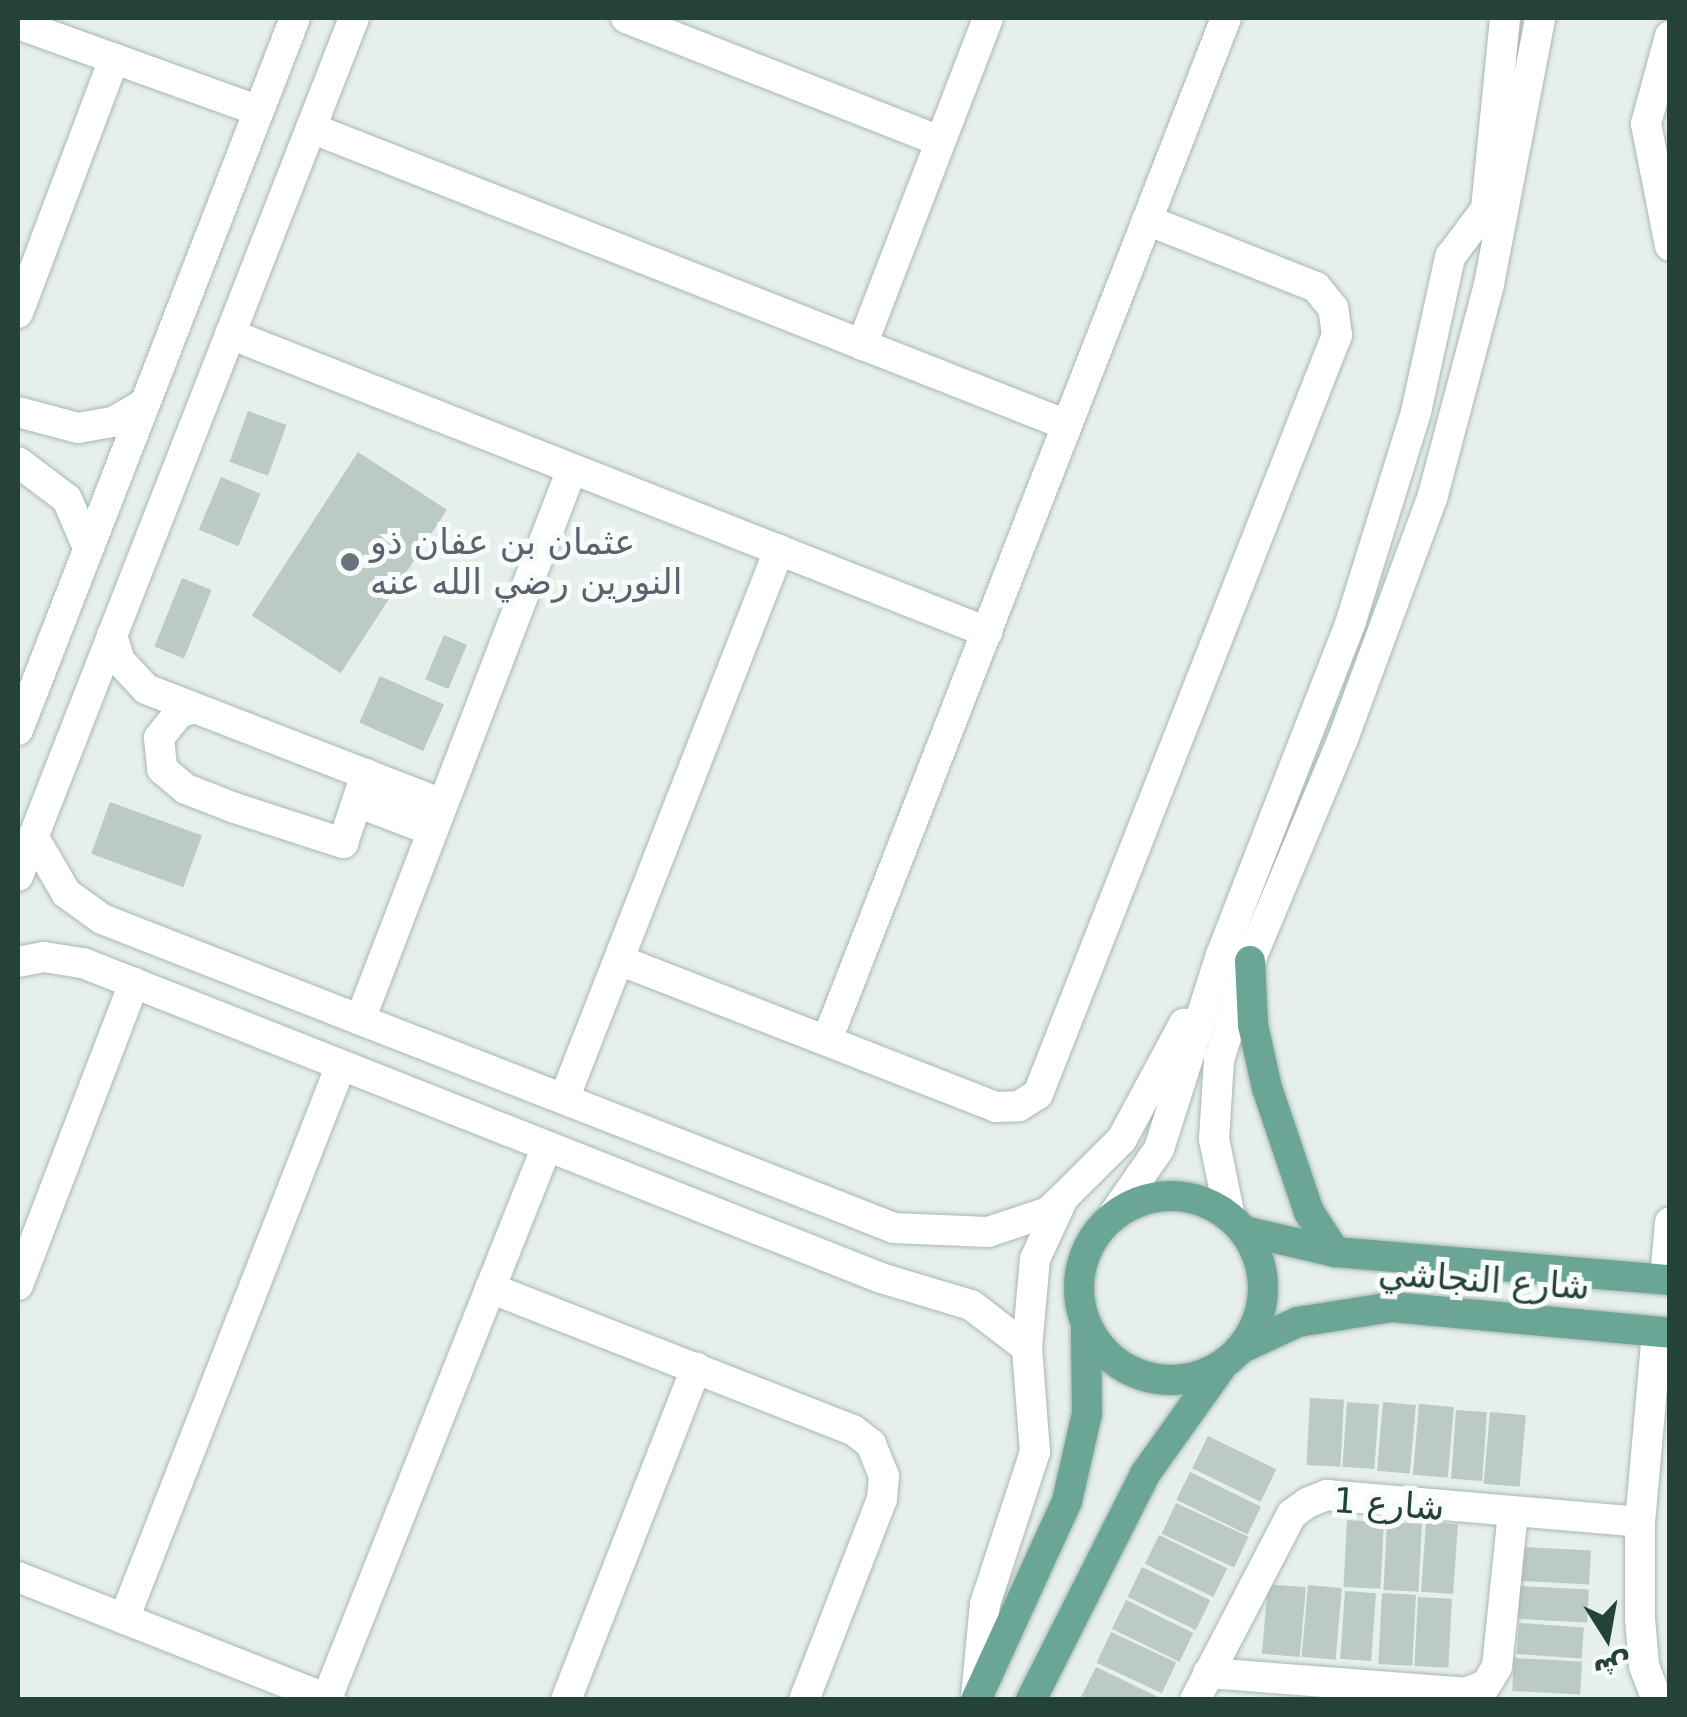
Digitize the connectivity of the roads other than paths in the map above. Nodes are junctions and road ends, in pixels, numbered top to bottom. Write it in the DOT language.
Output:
graph roads {
  1 [pos="295,18"];
  2 [pos="354,18"];
  3 [pos="626,18"];
  4 [pos="988,18"];
  5 [pos="1226,18"];
  6 [pos="1505,18"];
  7 [pos="1540,18"];
  8 [pos="18,24"];
  9 [pos="1670,36"];
  10 [pos="114,59"];
  11 [pos="259,111"];
  12 [pos="311,128"];
  13 [pos="940,141"];
  14 [pos="1147,220"];
  15 [pos="1670,246"];
  16 [pos="18,313"];
  17 [pos="230,334"];
  18 [pos="862,344"];
  19 [pos="144,404"];
  20 [pos="18,412"];
  21 [pos="1067,425"];
  22 [pos="18,462"];
  23 [pos="572,469"];
  24 [pos="88,548"];
  25 [pos="779,550"];
  26 [pos="986,632"];
  27 [pos="112,635"];
  28 [pos="194,708"];
  29 [pos="18,730"];
  30 [pos="362,788"];
  31 [pos="438,818"];
  32 [pos="33,836"];
  33 [pos="18,876"];
  34 [pos="1235,958"];
  35 [pos="619,960"];
  36 [pos="18,962"];
  37 [pos="134,983"];
  38 [pos="360,1020"];
  39 [pos="827,1040"];
  40 [pos="341,1065"];
  41 [pos="564,1099"];
  42 [pos="546,1146"];
  43 [pos="1064,1198"];
  44 [pos="1114,1214"];
  45 [pos="1670,1222"];
  46 [pos="1237,1224"];
  47 [pos="1335,1252"];
  48 [pos="1667,1280"];
  49 [pos="18,1284"];
  50 [pos="490,1288"];
  51 [pos="1086,1325"];
  52 [pos="1663,1332"];
  53 [pos="1027,1348"];
  54 [pos="1233,1355"];
  55 [pos="696,1368"];
  56 [pos="1514,1512"];
  57 [pos="1640,1522"];
  58 [pos="18,1577"];
  59 [pos="124,1618"];
  60 [pos="1201,1686"];
  61 [pos="329,1699"];
  62 [pos="566,1700"];
  63 [pos="804,1700"];
  64 [pos="976,1700"];
  65 [pos="1031,1700"];
  66 [pos="1657,1700"];
  1 -- 11 [label="street"];
  2 -- 12 [label="street"];
  3 -- 13 [label="street"];
  4 -- 13 [label="street"];
  5 -- 14 [label="street"];
  6 -- 34 [label="street"];
  7 -- 34 [label="street"];
  8 -- 10 [label="street"];
  9 -- 15 [label="street"];
  10 -- 11 [label="street"];
  10 -- 16 [label="street"];
  11 -- 19 [label="street"];
  12 -- 17 [label="street"];
  12 -- 18 [label="street"];
  13 -- 18 [label="street"];
  14 -- 21 [label="street"];
  14 -- 39 [label="street"];
  17 -- 23 [label="street"];
  17 -- 27 [label="street"];
  18 -- 21 [label="street"];
  19 -- 20 [label="street"];
  19 -- 24 [label="street"];
  21 -- 26 [label="street"];
  22 -- 24 [label="street"];
  23 -- 25 [label="street"];
  23 -- 31 [label="street"];
  24 -- 29 [label="street"];
  25 -- 26 [label="street"];
  25 -- 35 [label="street"];
  26 -- 39 [label="street"];
  27 -- 28 [label="street"];
  27 -- 32 [label="street"];
  28 -- 30 [label="street"];
  28 -- 30 [label="street"];
  30 -- 31 [label="street"];
  31 -- 38 [label="street"];
  32 -- 33 [label="street"];
  32 -- 38 [label="street"];
  34 -- 43 [label="street"];
  34 -- 44 [label="street"];
  34 -- 46 [label="street"];
  34 -- 47 [label="main road"];
  35 -- 39 [label="street"];
  35 -- 41 [label="street"];
  36 -- 37 [label="street"];
  37 -- 40 [label="street"];
  37 -- 49 [label="street"];
  38 -- 41 [label="street"];
  40 -- 42 [label="street"];
  40 -- 59 [label="street"];
  41 -- 43 [label="street"];
  42 -- 50 [label="street"];
  42 -- 53 [label="street"];
  43 -- 53 [label="street"];
  44 -- 46 [label="main road"];
  44 -- 51 [label="main road"];
  45 -- 48 [label="street"];
  46 -- 47 [label="main road, شارع النجاشي"];
  46 -- 54 [label="main road"];
  47 -- 48 [label="main road, شارع النجاشي"];
  50 -- 55 [label="street"];
  50 -- 61 [label="street"];
  51 -- 54 [label="main road"];
  51 -- 64 [label="main road"];
  52 -- 54 [label="main road, شارع النجاشي"];
  52 -- 57 [label="street"];
  53 -- 64 [label="street"];
  54 -- 65 [label="main road"];
  55 -- 62 [label="street"];
  55 -- 63 [label="street"];
  56 -- 57 [label="street, شارع 1"];
  56 -- 60 [label="street, شارع 1"];
  56 -- 60 [label="street"];
  57 -- 66 [label="street"];
  58 -- 59 [label="street"];
  59 -- 61 [label="street"];
}
